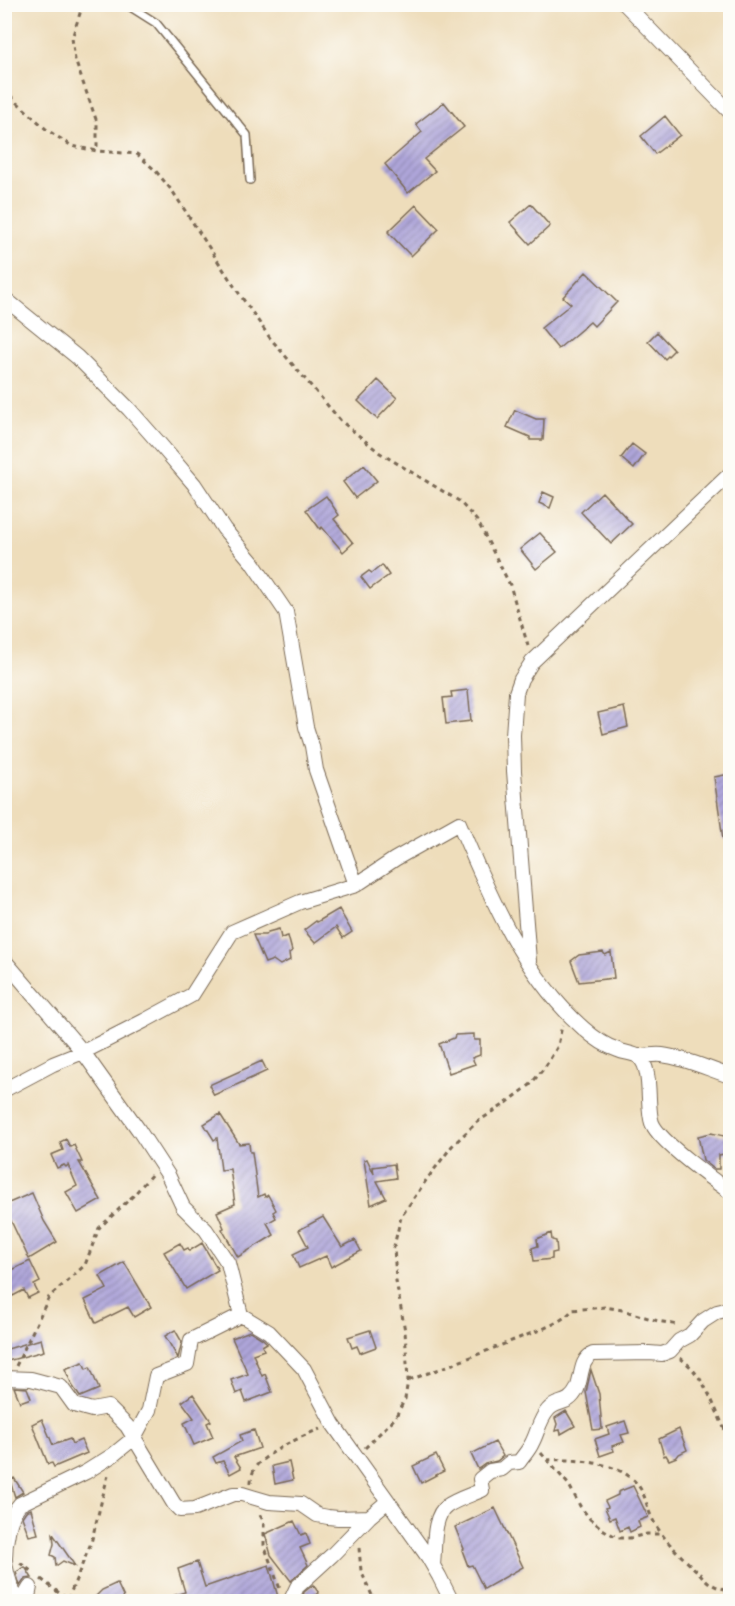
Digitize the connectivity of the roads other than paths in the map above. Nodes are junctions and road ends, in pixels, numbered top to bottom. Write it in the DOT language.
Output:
graph roads {
  1 [pos="126,4"];
  2 [pos="625,4"];
  3 [pos="730,112"];
  4 [pos="250,180"];
  5 [pos="4,298"];
  6 [pos="730,474"];
  7 [pos="356,885"];
  8 [pos="4,960"];
  9 [pos="529,966"];
  10 [pos="83,1052"];
  11 [pos="639,1056"];
  12 [pos="730,1076"];
  13 [pos="4,1090"];
  14 [pos="730,1192"];
  15 [pos="730,1309"];
  16 [pos="242,1315"];
  17 [pos="7,1378"];
  18 [pos="134,1438"];
  19 [pos="388,1501"];
  20 [pos="369,1517"];
  21 [pos="433,1565"];
  22 [pos="286,1597"];
  23 [pos="19,1602"];
  24 [pos="27,1602"];
  25 [pos="452,1602"];
  1 -- 4 [label="lane"];
  2 -- 3 [label="street"];
  5 -- 7 [label="street"];
  6 -- 9 [label="street"];
  7 -- 9 [label="street"];
  7 -- 10 [label="street"];
  8 -- 10 [label="street"];
  9 -- 11 [label="street"];
  10 -- 13 [label="street"];
  10 -- 16 [label="street"];
  11 -- 12 [label="street"];
  11 -- 14 [label="street"];
  15 -- 21 [label="street"];
  16 -- 18 [label="street"];
  16 -- 19 [label="street"];
  17 -- 18 [label="street"];
  18 -- 20 [label="street"];
  18 -- 23 [label="street"];
  19 -- 20 [label="street"];
  19 -- 21 [label="street"];
  20 -- 22 [label="street"];
  21 -- 25 [label="street"];
  23 -- 24 [label="street"];
}
